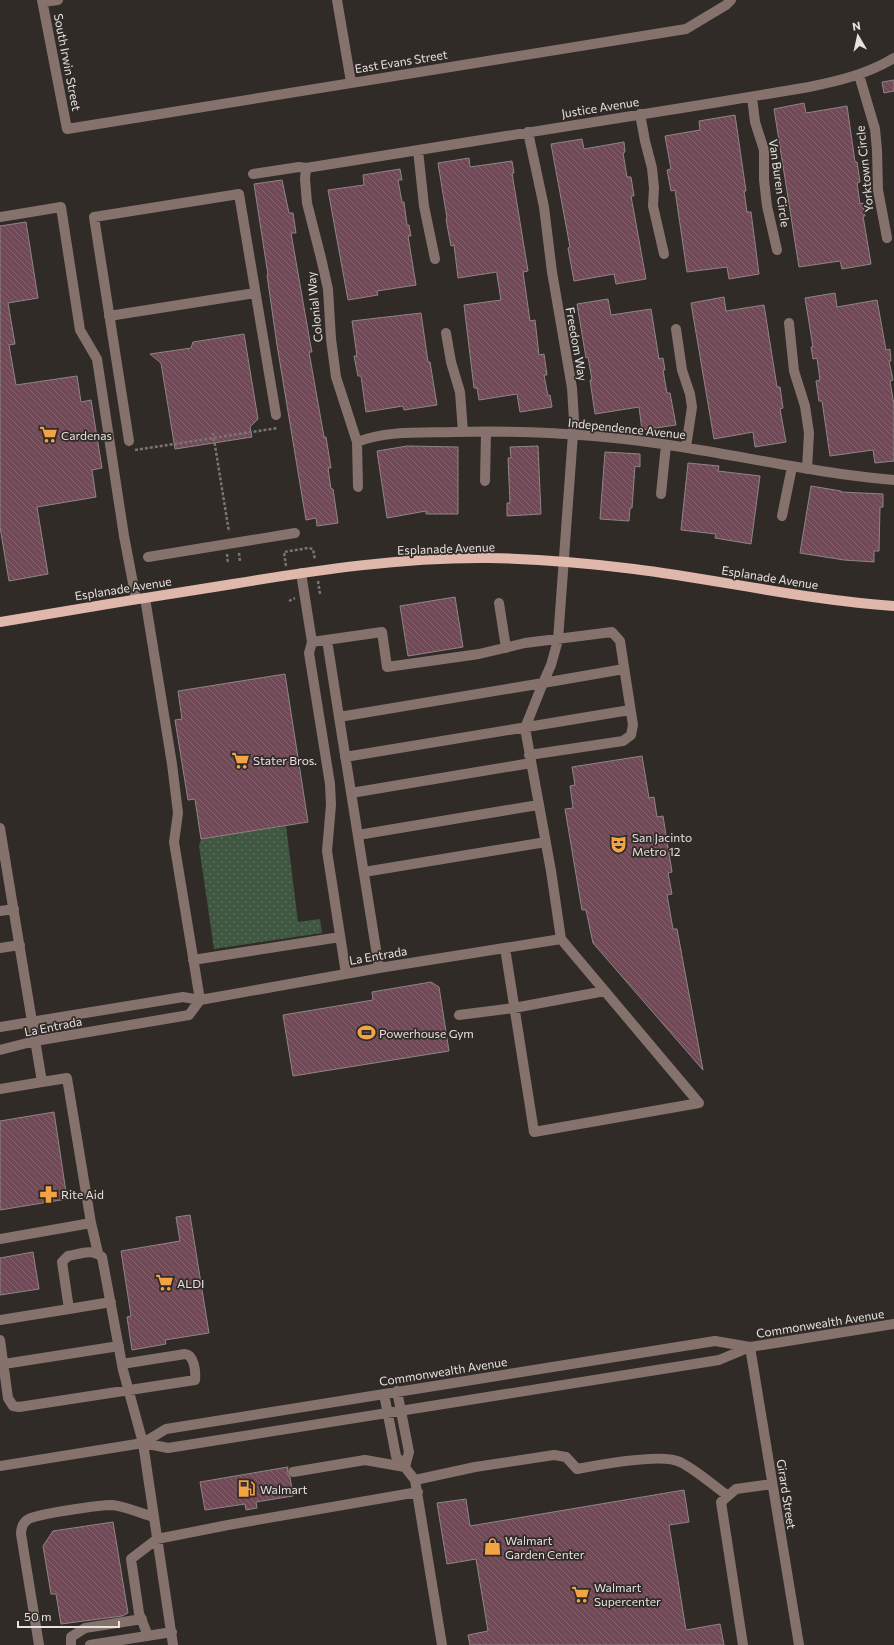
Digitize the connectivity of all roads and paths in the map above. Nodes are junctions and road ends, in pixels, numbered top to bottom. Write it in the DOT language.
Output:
graph roads {
  1 [pos="58,0"];
  2 [pos="337,0"];
  3 [pos="731,0"];
  4 [pos="42,1"];
  5 [pos="894,58"];
  6 [pos="859,75"];
  7 [pos="351,82"];
  8 [pos="752,96"];
  9 [pos="640,114"];
  10 [pos="67,129"];
  11 [pos="528,132"];
  12 [pos="418,150"];
  13 [pos="306,168"];
  14 [pos="253,174"];
  15 [pos="0,217"];
  16 [pos="887,238"];
  17 [pos="777,250"];
  18 [pos="664,254"];
  19 [pos="435,259"];
  20 [pos="255,293"];
  21 [pos="109,316"];
  22 [pos="789,323"];
  23 [pos="676,329"];
  24 [pos="446,333"];
  25 [pos="276,415"];
  26 [pos="278,428"];
  27 [pos="463,432"];
  28 [pos="486,432"];
  29 [pos="213,433"];
  30 [pos="573,435"];
  31 [pos="214,438"];
  32 [pos="129,441"];
  33 [pos="356,442"];
  34 [pos="666,445"];
  35 [pos="686,447"];
  36 [pos="138,450"];
  37 [pos="792,467"];
  38 [pos="807,469"];
  39 [pos="894,480"];
  40 [pos="485,481"];
  41 [pos="358,487"];
  42 [pos="661,494"];
  43 [pos="782,516"];
  44 [pos="295,533"];
  45 [pos="230,536"];
  46 [pos="313,549"];
  47 [pos="284,552"];
  48 [pos="148,557"];
  49 [pos="564,562"];
  50 [pos="301,573"];
  51 [pos="140,599"];
  52 [pos="499,603"];
  53 [pos="894,606"];
  54 [pos="0,622"];
  55 [pos="327,640"];
  56 [pos="558,640"];
  57 [pos="312,642"];
  58 [pos="506,648"];
  59 [pos="624,669"];
  60 [pos="543,683"];
  61 [pos="630,710"];
  62 [pos="339,717"];
  63 [pos="525,728"];
  64 [pos="345,757"];
  65 [pos="530,759"];
  66 [pos="351,793"];
  67 [pos="538,805"];
  68 [pos="0,828"];
  69 [pos="358,835"];
  70 [pos="546,842"];
  71 [pos="3,869"];
  72 [pos="364,872"];
  73 [pos="14,909"];
  74 [pos="0,911"];
  75 [pos="340,937"];
  76 [pos="561,939"];
  77 [pos="20,945"];
  78 [pos="0,948"];
  79 [pos="505,948"];
  80 [pos="194,960"];
  81 [pos="379,968"];
  82 [pos="346,974"];
  83 [pos="605,991"];
  84 [pos="200,1000"];
  85 [pos="514,1008"];
  86 [pos="459,1015"];
  87 [pos="32,1022"];
  88 [pos="0,1027"];
  89 [pos="35,1042"];
  90 [pos="0,1050"];
  91 [pos="42,1082"];
  92 [pos="0,1089"];
  93 [pos="91,1223"];
  94 [pos="0,1239"];
  95 [pos="98,1253"];
  96 [pos="111,1302"];
  97 [pos="69,1309"];
  98 [pos="0,1320"];
  99 [pos="894,1324"];
  100 [pos="0,1340"];
  101 [pos="119,1346"];
  102 [pos="750,1347"];
  103 [pos="4,1364"];
  104 [pos="122,1364"];
  105 [pos="129,1390"];
  106 [pos="397,1391"];
  107 [pos="384,1394"];
  108 [pos="401,1410"];
  109 [pos="388,1412"];
  110 [pos="143,1443"];
  111 [pos="0,1466"];
  112 [pos="405,1467"];
  113 [pos="293,1472"];
  114 [pos="415,1480"];
  115 [pos="772,1484"];
  116 [pos="418,1492"];
  117 [pos="728,1496"];
  118 [pos="154,1517"];
  119 [pos="158,1539"];
  120 [pos="142,1619"];
  121 [pos="172,1632"];
  122 [pos="148,1636"];
  123 [pos="39,1645"];
  124 [pos="71,1645"];
  125 [pos="90,1645"];
  126 [pos="173,1645"];
  127 [pos="442,1645"];
  128 [pos="743,1645"];
  129 [pos="799,1645"];
  1 -- 4 [label="street"];
  2 -- 7 [label="street"];
  3 -- 7 [label="street, East Evans Street"];
  4 -- 10 [label="street, South Irwin Street"];
  5 -- 6 [label="street, Justice Avenue"];
  6 -- 8 [label="street, Justice Avenue"];
  6 -- 16 [label="street, Yorktown Circle"];
  7 -- 10 [label="street, East Evans Street"];
  8 -- 9 [label="street, Justice Avenue"];
  8 -- 17 [label="street, Van Buren Circle"];
  9 -- 11 [label="street, Justice Avenue"];
  9 -- 18 [label="street"];
  11 -- 12 [label="street, Justice Avenue"];
  11 -- 30 [label="street, Freedom Way"];
  12 -- 13 [label="street, Justice Avenue"];
  12 -- 19 [label="street"];
  13 -- 14 [label="street, Justice Avenue"];
  13 -- 33 [label="street, Colonial Way"];
  15 -- 51 [label="street"];
  20 -- 21 [label="street"];
  20 -- 21 [label="street"];
  20 -- 25 [label="street"];
  21 -- 32 [label="street"];
  22 -- 38 [label="street"];
  23 -- 35 [label="street"];
  24 -- 27 [label="street"];
  26 -- 31 [label="path"];
  27 -- 28 [label="street, Independence Avenue"];
  27 -- 33 [label="street, Independence Avenue"];
  28 -- 30 [label="street, Independence Avenue"];
  28 -- 40 [label="street"];
  29 -- 31 [label="path"];
  30 -- 34 [label="street, Independence Avenue"];
  30 -- 49 [label="street, Freedom Way"];
  31 -- 36 [label="path"];
  31 -- 45 [label="path"];
  33 -- 41 [label="street, Colonial Way"];
  34 -- 35 [label="street, Independence Avenue"];
  34 -- 42 [label="street"];
  35 -- 37 [label="street, Independence Avenue"];
  37 -- 38 [label="street, Independence Avenue"];
  37 -- 43 [label="street"];
  38 -- 39 [label="street, Independence Avenue"];
  44 -- 48 [label="street"];
  46 -- 47 [label="path"];
  49 -- 50 [label="main road, Esplanade Avenue"];
  49 -- 53 [label="main road, Esplanade Avenue"];
  49 -- 56 [label="street, Freedom Way"];
  50 -- 51 [label="main road, Esplanade Avenue"];
  50 -- 57 [label="street"];
  51 -- 54 [label="main road, Esplanade Avenue"];
  51 -- 80 [label="street"];
  52 -- 58 [label="street"];
  55 -- 57 [label="street"];
  55 -- 58 [label="street"];
  55 -- 62 [label="street"];
  56 -- 58 [label="street"];
  56 -- 59 [label="street"];
  56 -- 60 [label="street, Freedom Way"];
  57 -- 75 [label="street"];
  59 -- 60 [label="street"];
  59 -- 61 [label="street"];
  60 -- 62 [label="street"];
  60 -- 63 [label="street, Freedom Way"];
  61 -- 63 [label="street"];
  61 -- 65 [label="street"];
  62 -- 64 [label="street"];
  63 -- 64 [label="street"];
  63 -- 65 [label="street"];
  64 -- 66 [label="street"];
  65 -- 66 [label="street"];
  65 -- 67 [label="street"];
  66 -- 69 [label="street"];
  67 -- 69 [label="street"];
  67 -- 70 [label="street"];
  68 -- 71 [label="street"];
  69 -- 72 [label="street"];
  70 -- 72 [label="street"];
  70 -- 76 [label="street"];
  71 -- 73 [label="street"];
  72 -- 81 [label="street"];
  73 -- 74 [label="street"];
  73 -- 77 [label="street"];
  75 -- 80 [label="street"];
  75 -- 82 [label="street"];
  76 -- 79 [label="street, La Entrada"];
  76 -- 83 [label="street"];
  77 -- 78 [label="street"];
  77 -- 87 [label="street"];
  79 -- 81 [label="street, La Entrada"];
  79 -- 85 [label="street"];
  80 -- 84 [label="street"];
  81 -- 82 [label="street, La Entrada"];
  82 -- 84 [label="street, La Entrada"];
  83 -- 85 [label="street"];
  83 -- 85 [label="street"];
  84 -- 87 [label="street, La Entrada"];
  84 -- 89 [label="street, La Entrada"];
  85 -- 86 [label="street"];
  87 -- 88 [label="street, La Entrada"];
  87 -- 89 [label="street"];
  89 -- 90 [label="street, La Entrada"];
  89 -- 91 [label="street"];
  91 -- 92 [label="street"];
  91 -- 93 [label="street"];
  93 -- 94 [label="street"];
  93 -- 95 [label="street"];
  95 -- 96 [label="street"];
  95 -- 97 [label="street"];
  96 -- 97 [label="street"];
  96 -- 101 [label="street"];
  97 -- 98 [label="street"];
  99 -- 102 [label="street, Commonwealth Avenue"];
  100 -- 103 [label="street"];
  101 -- 103 [label="street"];
  101 -- 104 [label="street"];
  102 -- 106 [label="street, Commonwealth Avenue"];
  102 -- 108 [label="street, Commonwealth Avenue"];
  102 -- 115 [label="street, Girard Street"];
  103 -- 105 [label="street"];
  104 -- 105 [label="street"];
  104 -- 105 [label="street"];
  105 -- 110 [label="street"];
  106 -- 107 [label="street, Commonwealth Avenue"];
  106 -- 108 [label="street"];
  107 -- 109 [label="street"];
  107 -- 110 [label="street, Commonwealth Avenue"];
  108 -- 109 [label="street, Commonwealth Avenue"];
  108 -- 112 [label="street"];
  109 -- 110 [label="street, Commonwealth Avenue"];
  109 -- 112 [label="street"];
  110 -- 111 [label="street, Commonwealth Avenue"];
  110 -- 118 [label="street"];
  112 -- 113 [label="street"];
  112 -- 114 [label="street"];
  114 -- 116 [label="street"];
  114 -- 117 [label="street"];
  115 -- 117 [label="street"];
  115 -- 129 [label="street, Girard Street"];
  116 -- 119 [label="street"];
  116 -- 127 [label="street"];
  117 -- 128 [label="street"];
  118 -- 119 [label="street"];
  118 -- 123 [label="street"];
  119 -- 120 [label="street"];
  119 -- 121 [label="street"];
  120 -- 122 [label="street"];
  120 -- 124 [label="street"];
  121 -- 122 [label="street"];
  121 -- 126 [label="street"];
  122 -- 125 [label="street"];
}
